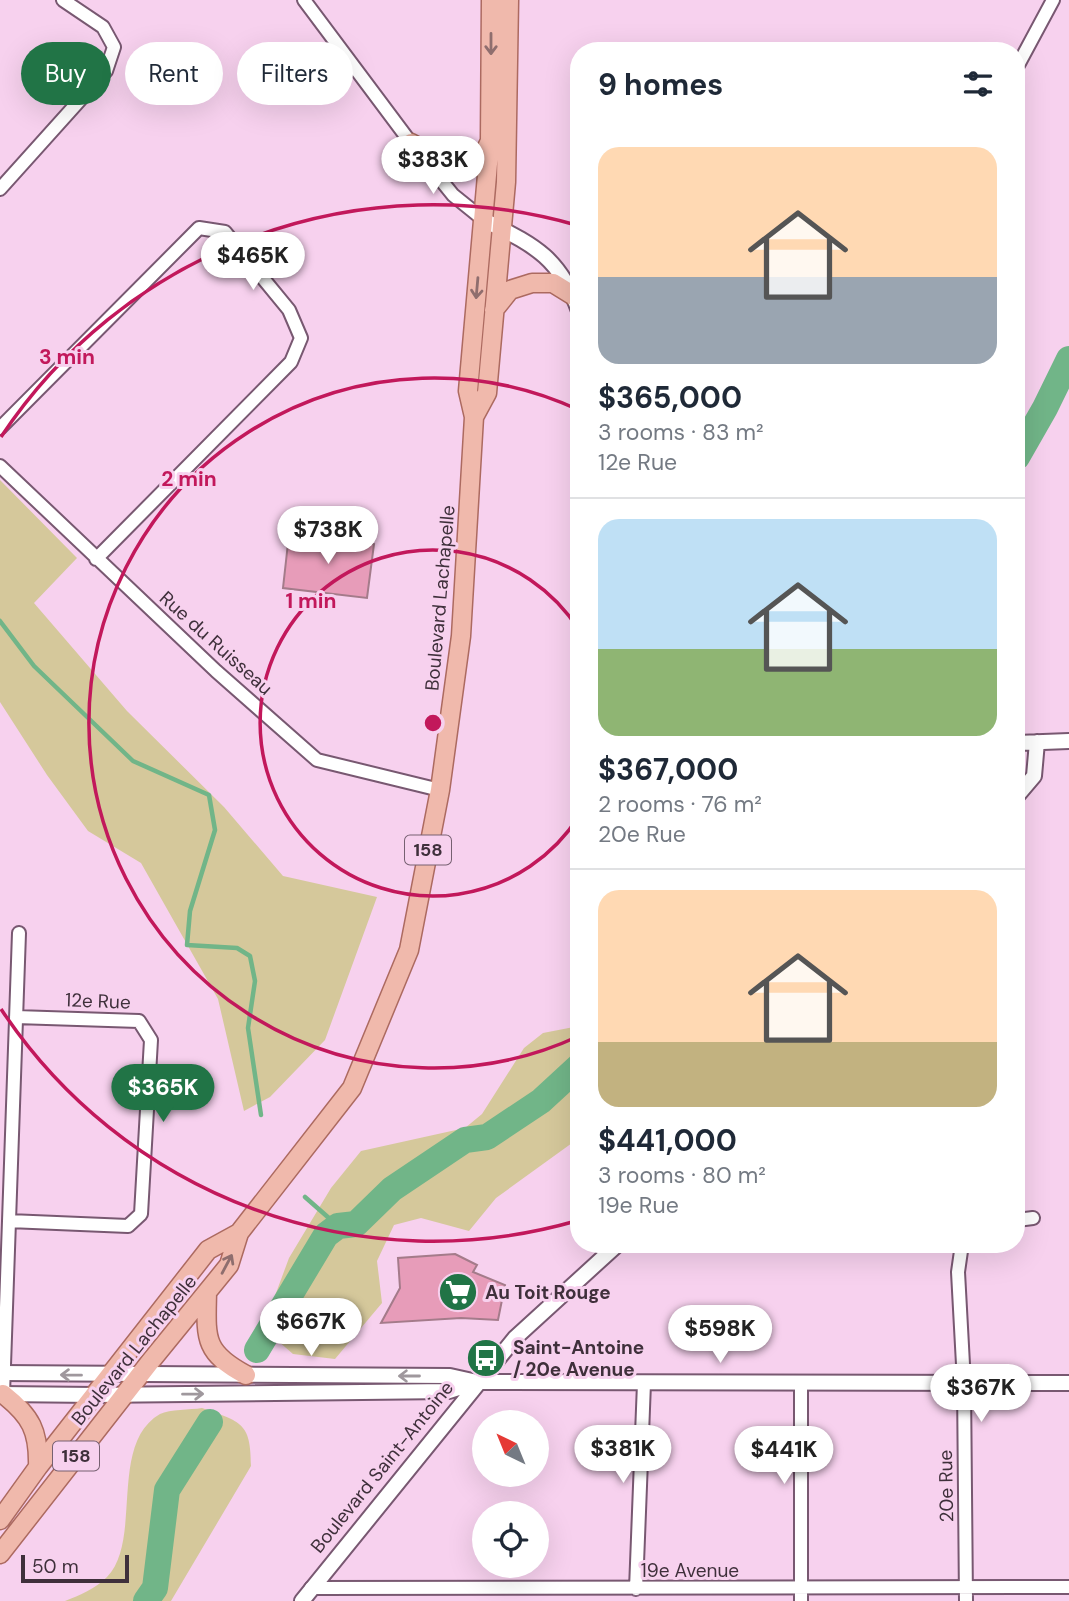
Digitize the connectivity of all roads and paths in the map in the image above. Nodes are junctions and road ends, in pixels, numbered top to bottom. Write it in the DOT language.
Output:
graph roads {
  1 [pos="63,0"];
  2 [pos="304,0"];
  3 [pos="491,0"];
  4 [pos="509,0"];
  5 [pos="1053,0"];
  6 [pos="1025,52"];
  7 [pos="490,141"];
  8 [pos="411,143"];
  9 [pos="0,189"];
  10 [pos="484,220"];
  11 [pos="502,229"];
  12 [pos="570,292"];
  13 [pos="570,298"];
  14 [pos="494,310"];
  15 [pos="474,417"];
  16 [pos="0,428"];
  17 [pos="0,466"];
  18 [pos="96,559"];
  19 [pos="1069,741"];
  20 [pos="1037,742"];
  21 [pos="1025,743"];
  22 [pos="1025,787"];
  23 [pos="440,790"];
  24 [pos="19,933"];
  25 [pos="16,1017"];
  26 [pos="1033,1218"];
  27 [pos="1025,1219"];
  28 [pos="9,1221"];
  29 [pos="239,1233"];
  30 [pos="608,1253"];
  31 [pos="961,1253"];
  32 [pos="207,1292"];
  33 [pos="2,1373"];
  34 [pos="111,1375"];
  35 [pos="140,1375"];
  36 [pos="246,1375"];
  37 [pos="477,1382"];
  38 [pos="644,1383"];
  39 [pos="801,1383"];
  40 [pos="964,1383"];
  41 [pos="1069,1383"];
  42 [pos="1,1394"];
  43 [pos="125,1394"];
  44 [pos="96,1395"];
  45 [pos="38,1467"];
  46 [pos="0,1520"];
  47 [pos="0,1554"];
  48 [pos="1069,1587"];
  49 [pos="311,1588"];
  50 [pos="636,1589"];
  51 [pos="966,1594"];
  52 [pos="801,1595"];
  53 [pos="302,1601"];
  1 -- 9 [label="street"];
  2 -- 8 [label="street"];
  3 -- 7 [label="main road, 158, one-way"];
  4 -- 11 [label="main road, Boulevard Lachapelle / 158"];
  5 -- 6 [label="street"];
  7 -- 8 [label="main road"];
  7 -- 10 [label="main road, Boulevard Lachapelle / 158"];
  8 -- 10 [label="street"];
  10 -- 11 [label="street"];
  10 -- 15 [label="main road, Boulevard Lachapelle / 158, one-way"];
  11 -- 12 [label="street"];
  11 -- 14 [label="main road, Boulevard Lachapelle / 158"];
  13 -- 14 [label="main road"];
  14 -- 15 [label="main road, Boulevard Lachapelle / 158"];
  15 -- 23 [label="main road, Boulevard Lachapelle / 158"];
  16 -- 18 [label="street"];
  17 -- 18 [label="street, Rue du Ruisseau"];
  18 -- 23 [label="street, Rue du Ruisseau"];
  19 -- 20 [label="street"];
  20 -- 21 [label="street"];
  20 -- 22 [label="street"];
  23 -- 29 [label="main road, Boulevard Lachapelle / 158"];
  24 -- 25 [label="street"];
  25 -- 28 [label="street"];
  25 -- 28 [label="street, 12e Rue"];
  26 -- 27 [label="street"];
  28 -- 33 [label="street"];
  32 -- 29 [label="main road, Boulevard Lachapelle / 158, one-way"];
  29 -- 34 [label="main road, Boulevard Lachapelle / 158"];
  30 -- 37 [label="street, Boulevard Saint-Antoine"];
  31 -- 40 [label="street, 20e Rue"];
  32 -- 35 [label="main road, Boulevard Lachapelle / 158"];
  32 -- 36 [label="main road"];
  34 -- 33 [label="street, one-way"];
  33 -- 42 [label="street"];
  34 -- 35 [label="street"];
  34 -- 44 [label="main road, Boulevard Lachapelle / 158"];
  35 -- 36 [label="street"];
  35 -- 43 [label="main road, Boulevard Lachapelle / 158"];
  37 -- 36 [label="street, one-way"];
  37 -- 38 [label="street"];
  43 -- 37 [label="street, one-way"];
  37 -- 49 [label="street, Boulevard Saint-Antoine"];
  38 -- 39 [label="street"];
  38 -- 50 [label="street"];
  39 -- 40 [label="street"];
  39 -- 52 [label="street"];
  40 -- 41 [label="street"];
  40 -- 51 [label="street, 20e Rue"];
  42 -- 44 [label="street"];
  42 -- 45 [label="main road"];
  43 -- 44 [label="street"];
  43 -- 47 [label="main road, Boulevard Lachapelle / 158"];
  44 -- 45 [label="main road, Boulevard Lachapelle / 158"];
  45 -- 46 [label="main road, Boulevard Lachapelle / 158"];
  48 -- 51 [label="street, 19e Avenue"];
  49 -- 50 [label="street, 19e Avenue"];
  49 -- 53 [label="street, Boulevard Saint-Antoine"];
  50 -- 52 [label="street, 19e Avenue"];
  51 -- 52 [label="street, 19e Avenue"];
}
